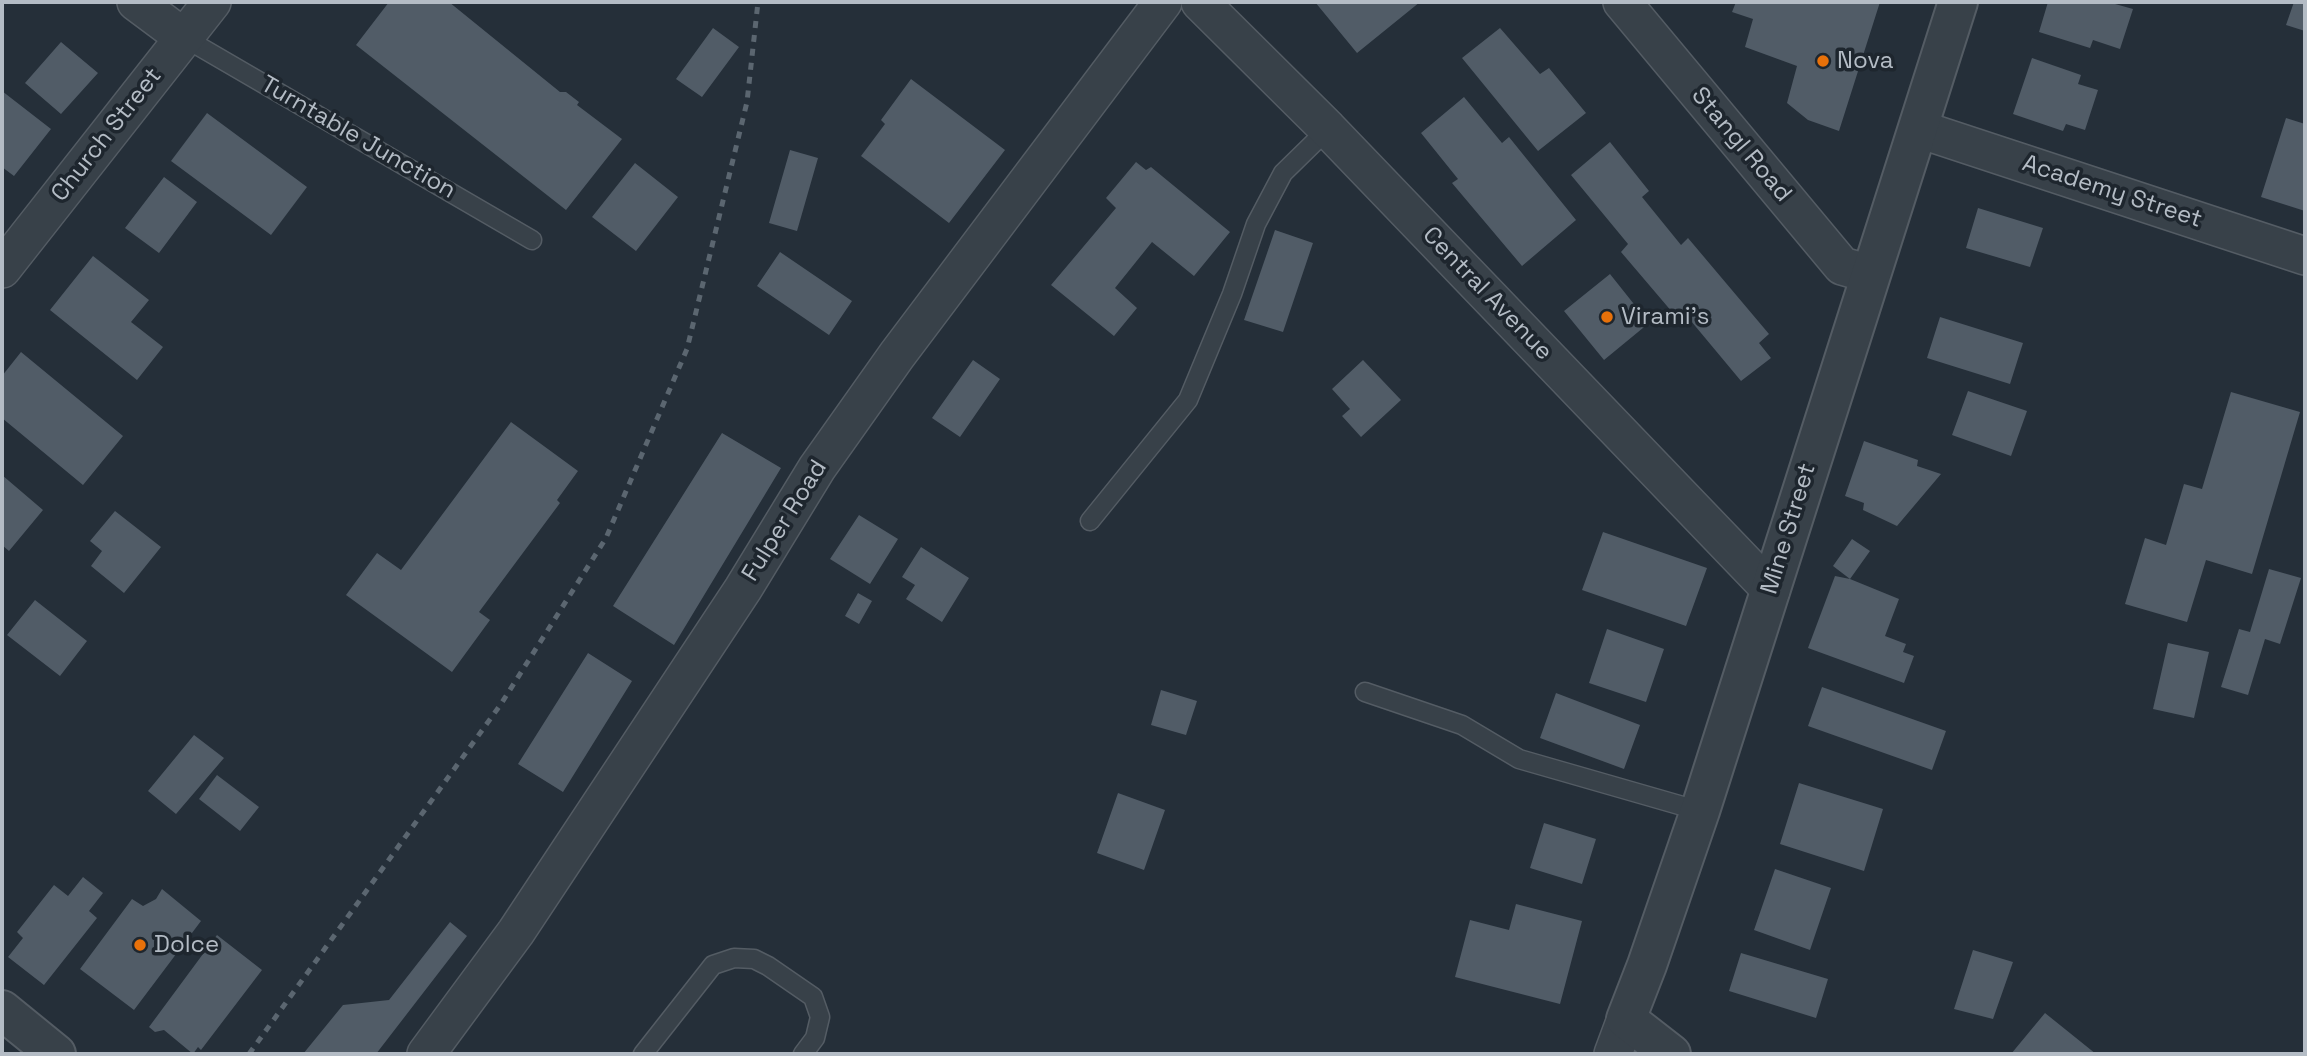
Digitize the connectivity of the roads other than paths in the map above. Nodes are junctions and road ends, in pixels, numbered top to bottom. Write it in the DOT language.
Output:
graph roads {
  1 [pos="136,2"];
  2 [pos="212,2"];
  3 [pos="1163,2"];
  4 [pos="1200,2"];
  5 [pos="1622,2"];
  6 [pos="1958,2"];
  7 [pos="183,37"];
  8 [pos="1328,129"];
  9 [pos="1919,129"];
  10 [pos="532,240"];
  11 [pos="2305,256"];
  12 [pos="2,269"];
  13 [pos="1870,274"];
  14 [pos="1090,521"];
  15 [pos="1770,590"];
  16 [pos="1365,692"];
  17 [pos="1700,811"];
  18 [pos="2,1010"];
  19 [pos="1626,1019"];
  20 [pos="56,1054"];
  21 [pos="426,1054"];
  22 [pos="643,1054"];
  23 [pos="803,1054"];
  24 [pos="1613,1054"];
  25 [pos="1671,1054"];
  1 -- 7 [label="street"];
  2 -- 7 [label="street, Church Street"];
  3 -- 21 [label="street, Fulper Road"];
  4 -- 8 [label="street, Central Avenue"];
  5 -- 13 [label="street, Stangl Road"];
  6 -- 9 [label="street, Mine Street"];
  7 -- 10 [label="lane, Turntable Junction"];
  7 -- 12 [label="street, Church Street"];
  8 -- 14 [label="lane"];
  8 -- 15 [label="street, Central Avenue"];
  9 -- 11 [label="street, Academy Street"];
  9 -- 13 [label="street, Mine Street"];
  13 -- 15 [label="street, Mine Street"];
  15 -- 17 [label="street, Mine Street"];
  16 -- 17 [label="lane"];
  17 -- 19 [label="street, Mine Street"];
  18 -- 20 [label="street"];
  19 -- 24 [label="street, Mine Street"];
  19 -- 25 [label="street"];
  22 -- 23 [label="lane"];
}
